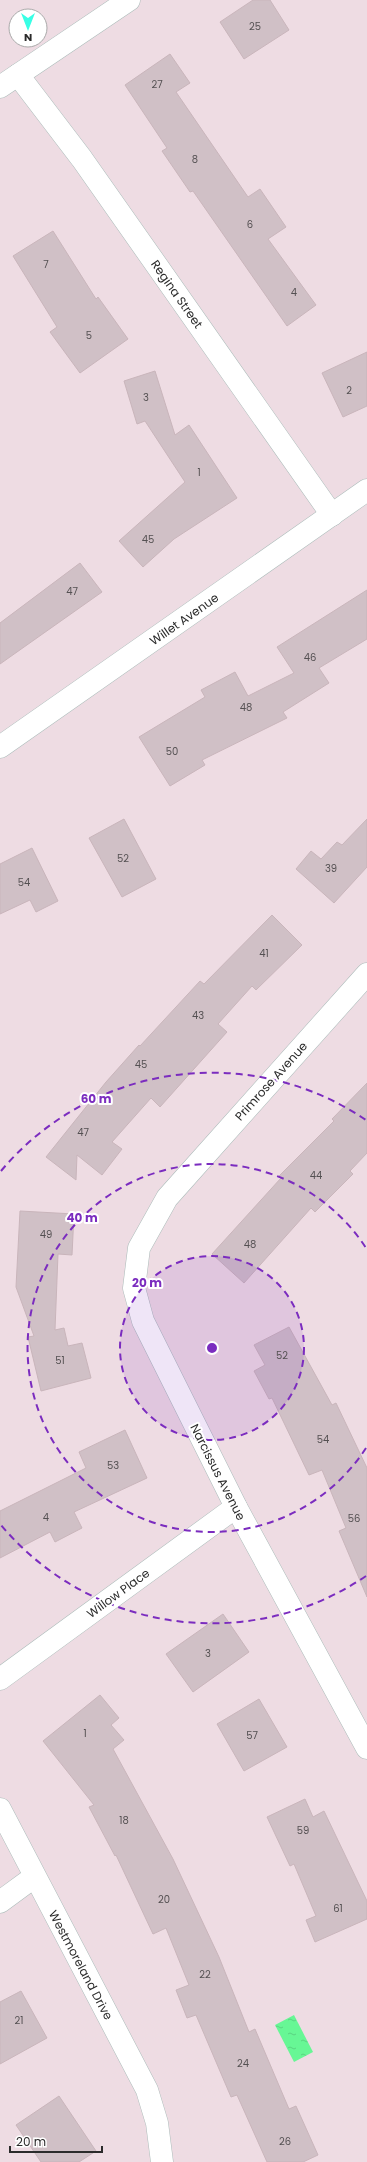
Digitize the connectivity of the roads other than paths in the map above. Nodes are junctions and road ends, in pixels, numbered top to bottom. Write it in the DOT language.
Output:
graph roads {
  1 [pos="129,0"];
  2 [pos="18,75"];
  3 [pos="0,87"];
  4 [pos="367,490"];
  5 [pos="332,515"];
  6 [pos="0,747"];
  7 [pos="367,974"];
  8 [pos="176,1188"];
  9 [pos="236,1507"];
  10 [pos="0,1679"];
  11 [pos="367,1748"];
  12 [pos="0,1809"];
  13 [pos="34,1877"];
  14 [pos="0,1902"];
  15 [pos="162,2162"];
  1 -- 2 [label="street"];
  2 -- 3 [label="street"];
  2 -- 5 [label="street, Regina Street"];
  4 -- 5 [label="street, Willet Avenue"];
  5 -- 6 [label="street, Willet Avenue"];
  7 -- 8 [label="street, Primrose Avenue"];
  8 -- 9 [label="street, Narcissus Avenue"];
  9 -- 10 [label="street, Willow Place"];
  9 -- 11 [label="street, Narcissus Avenue"];
  12 -- 13 [label="street, Westmoreland Drive"];
  13 -- 14 [label="street"];
  13 -- 15 [label="street, Westmoreland Drive"];
}
